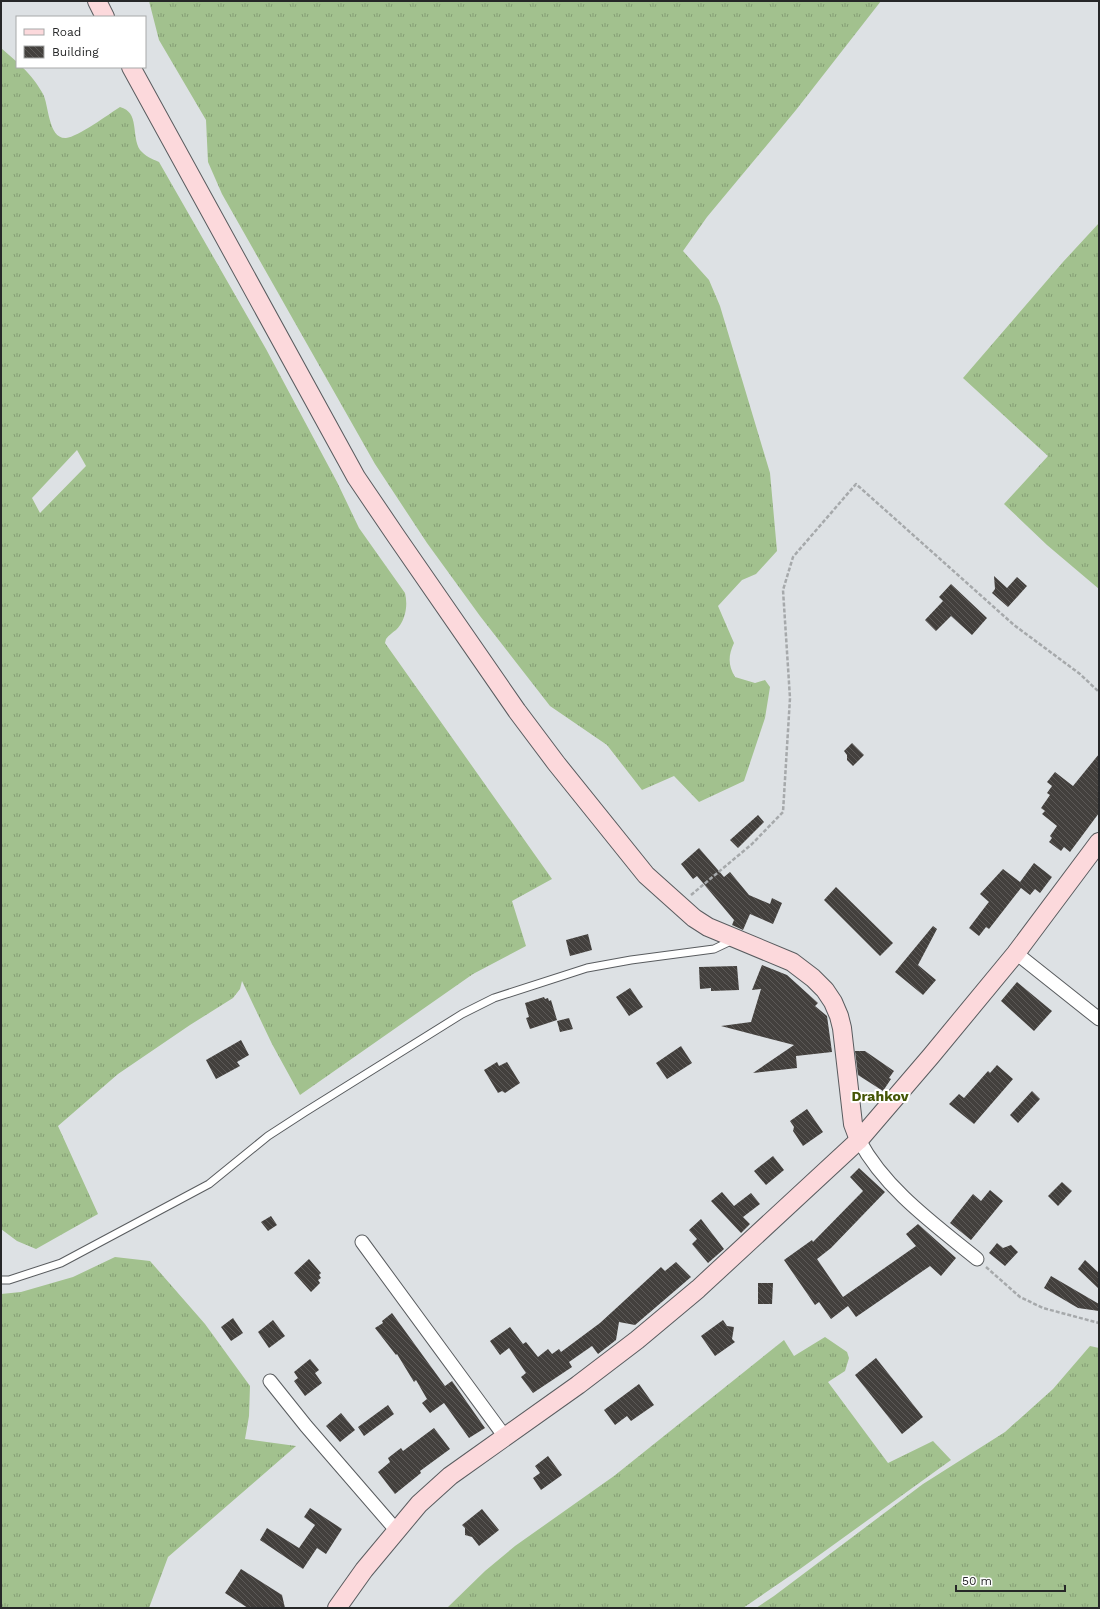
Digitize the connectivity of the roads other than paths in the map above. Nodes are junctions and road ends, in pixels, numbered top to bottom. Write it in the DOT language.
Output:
graph roads {
  1 [pos="97,1"];
  2 [pos="104,16"];
  3 [pos="132,68"];
  4 [pos="1099,842"];
  5 [pos="734,939"];
  6 [pos="1016,953"];
  7 [pos="1099,1019"];
  8 [pos="859,1140"];
  9 [pos="362,1242"];
  10 [pos="977,1259"];
  11 [pos="1,1280"];
  12 [pos="270,1381"];
  13 [pos="505,1437"];
  14 [pos="396,1530"];
  15 [pos="337,1608"];
  1 -- 2 [label="street"];
  3 -- 5 [label="street"];
  4 -- 6 [label="street"];
  5 -- 8 [label="street"];
  5 -- 11 [label="lane"];
  6 -- 7 [label="street"];
  6 -- 8 [label="street"];
  8 -- 10 [label="street"];
  8 -- 13 [label="street"];
  9 -- 13 [label="street"];
  12 -- 14 [label="street"];
  13 -- 14 [label="street"];
  14 -- 15 [label="street"];
}
